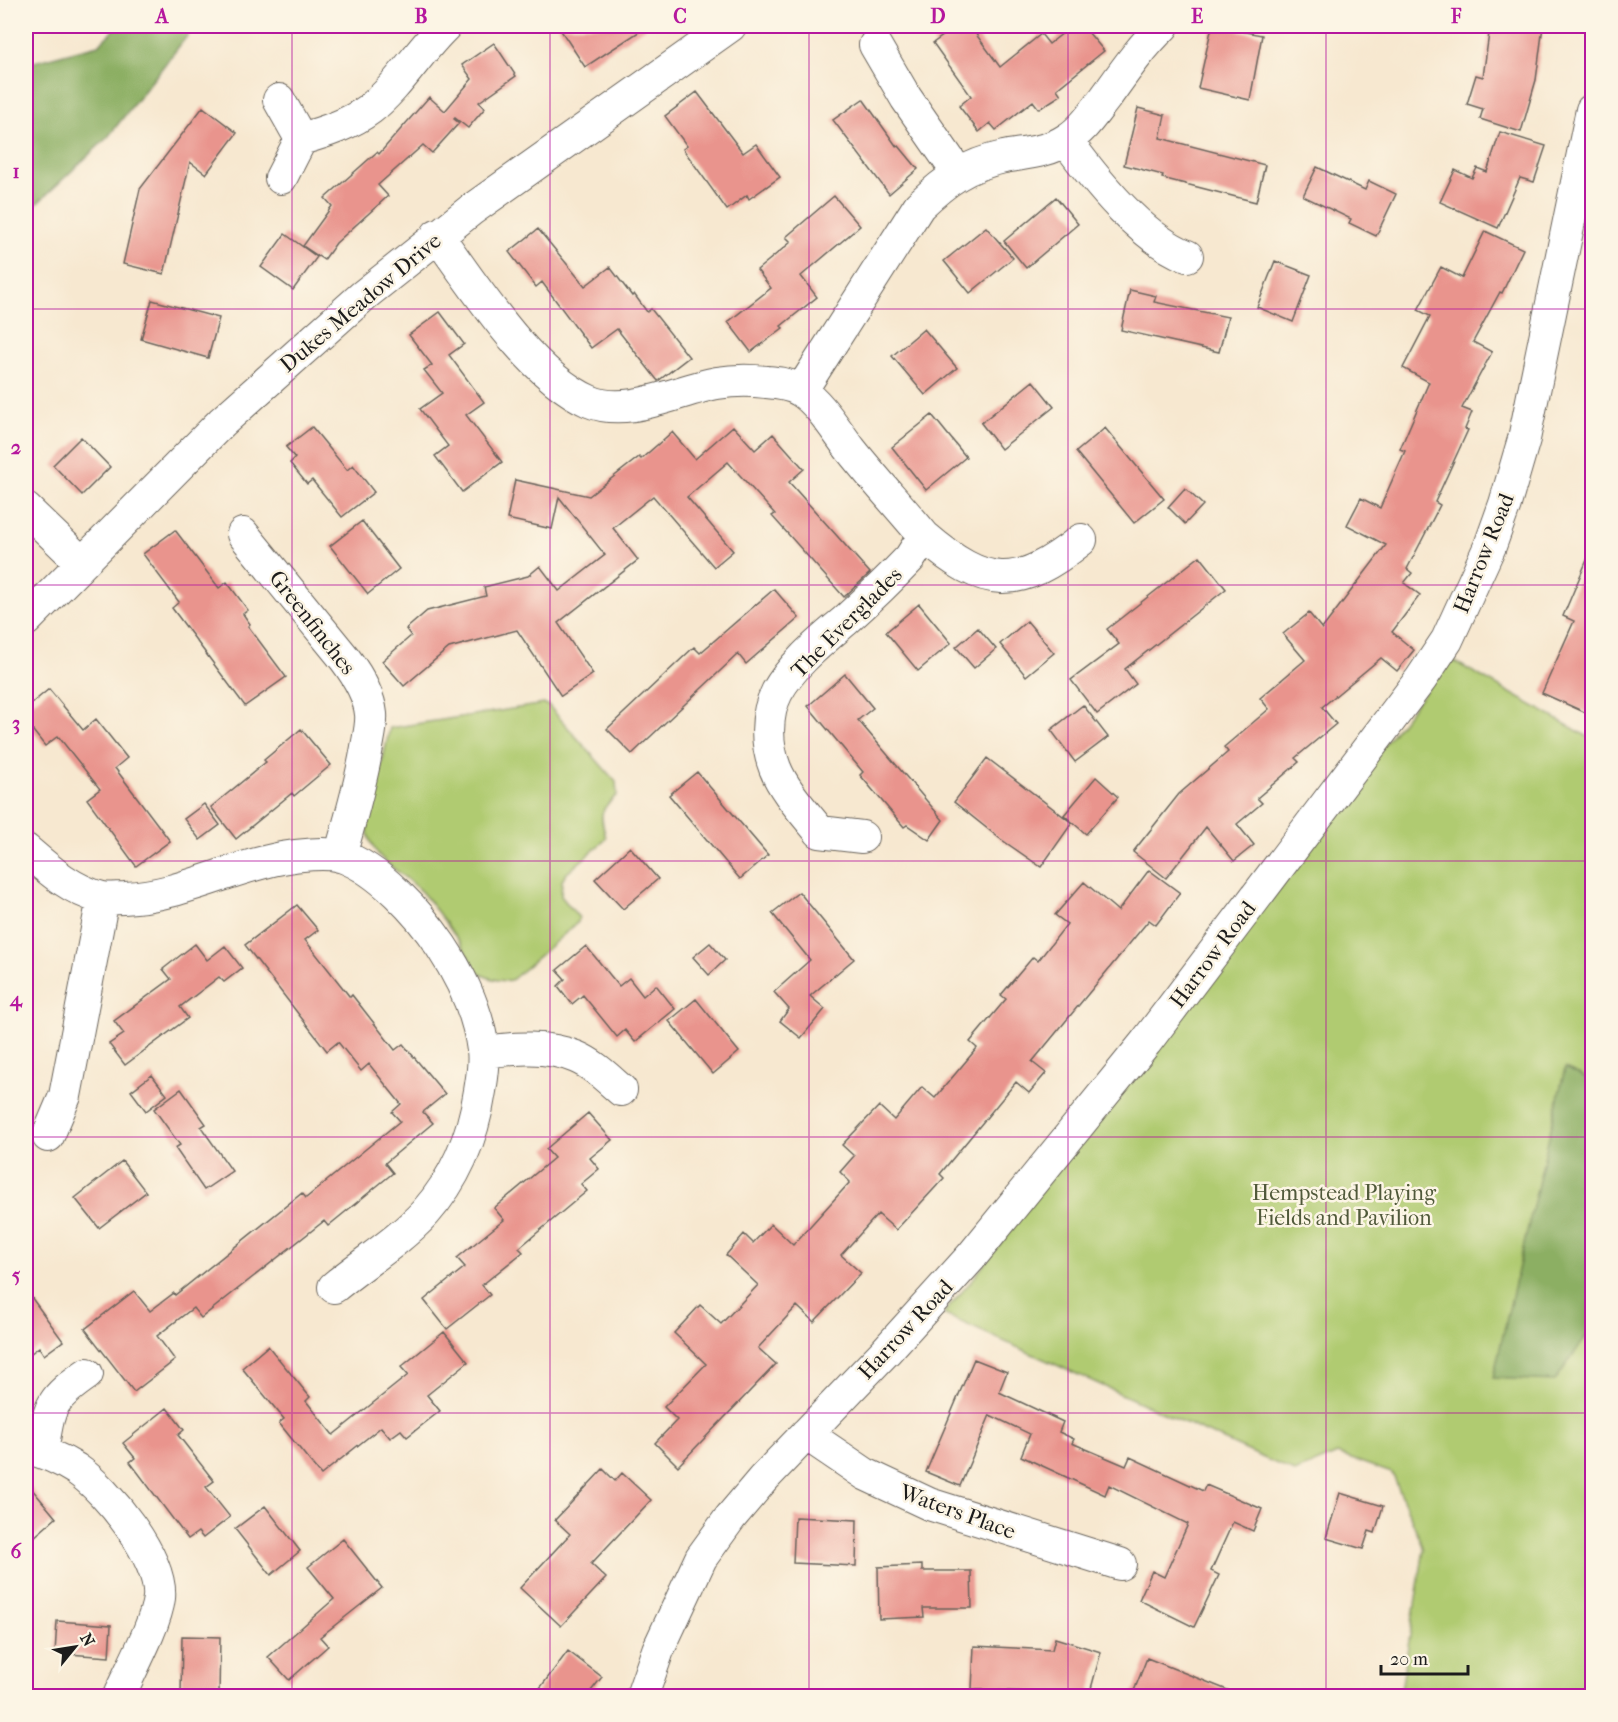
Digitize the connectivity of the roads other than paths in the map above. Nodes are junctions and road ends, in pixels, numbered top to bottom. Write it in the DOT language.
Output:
graph roads {
  1 [pos="445,26"];
  2 [pos="730,26"];
  3 [pos="1163,26"];
  4 [pos="693,36"];
  5 [pos="875,45"];
  6 [pos="279,100"];
  7 [pos="1593,110"];
  8 [pos="301,139"];
  9 [pos="1066,140"];
  10 [pos="958,173"];
  11 [pos="281,178"];
  12 [pos="437,235"];
  13 [pos="1187,256"];
  14 [pos="801,391"];
  15 [pos="26,509"];
  16 [pos="243,534"];
  17 [pos="924,536"];
  18 [pos="1081,540"];
  19 [pos="82,563"];
  20 [pos="26,620"];
  21 [pos="862,837"];
  22 [pos="26,850"];
  23 [pos="340,856"];
  24 [pos="103,898"];
  25 [pos="484,1052"];
  26 [pos="621,1090"];
  27 [pos="48,1136"];
  28 [pos="334,1287"];
  29 [pos="87,1374"];
  30 [pos="806,1434"];
  31 [pos="34,1450"];
  32 [pos="1120,1564"];
  33 [pos="119,1696"];
  34 [pos="642,1696"];
  1 -- 8 [label="street"];
  2 -- 4 [label="street, Dukes Meadow Drive"];
  3 -- 9 [label="street"];
  4 -- 12 [label="street, Dukes Meadow Drive"];
  5 -- 10 [label="street"];
  6 -- 8 [label="street"];
  7 -- 30 [label="street, Harrow Road"];
  8 -- 11 [label="street"];
  9 -- 10 [label="street"];
  9 -- 13 [label="street"];
  10 -- 14 [label="street"];
  12 -- 14 [label="street"];
  12 -- 19 [label="street, Dukes Meadow Drive"];
  14 -- 17 [label="street"];
  15 -- 19 [label="street"];
  16 -- 23 [label="street, Greenfinches"];
  17 -- 18 [label="street"];
  17 -- 21 [label="street, The Everglades"];
  19 -- 20 [label="street, Dukes Meadow Drive"];
  22 -- 24 [label="street"];
  23 -- 24 [label="street"];
  23 -- 25 [label="street"];
  24 -- 27 [label="street"];
  25 -- 26 [label="street"];
  25 -- 28 [label="street"];
  29 -- 31 [label="street"];
  30 -- 32 [label="street, Waters Place"];
  30 -- 34 [label="street, Harrow Road"];
  31 -- 33 [label="street"];
}
